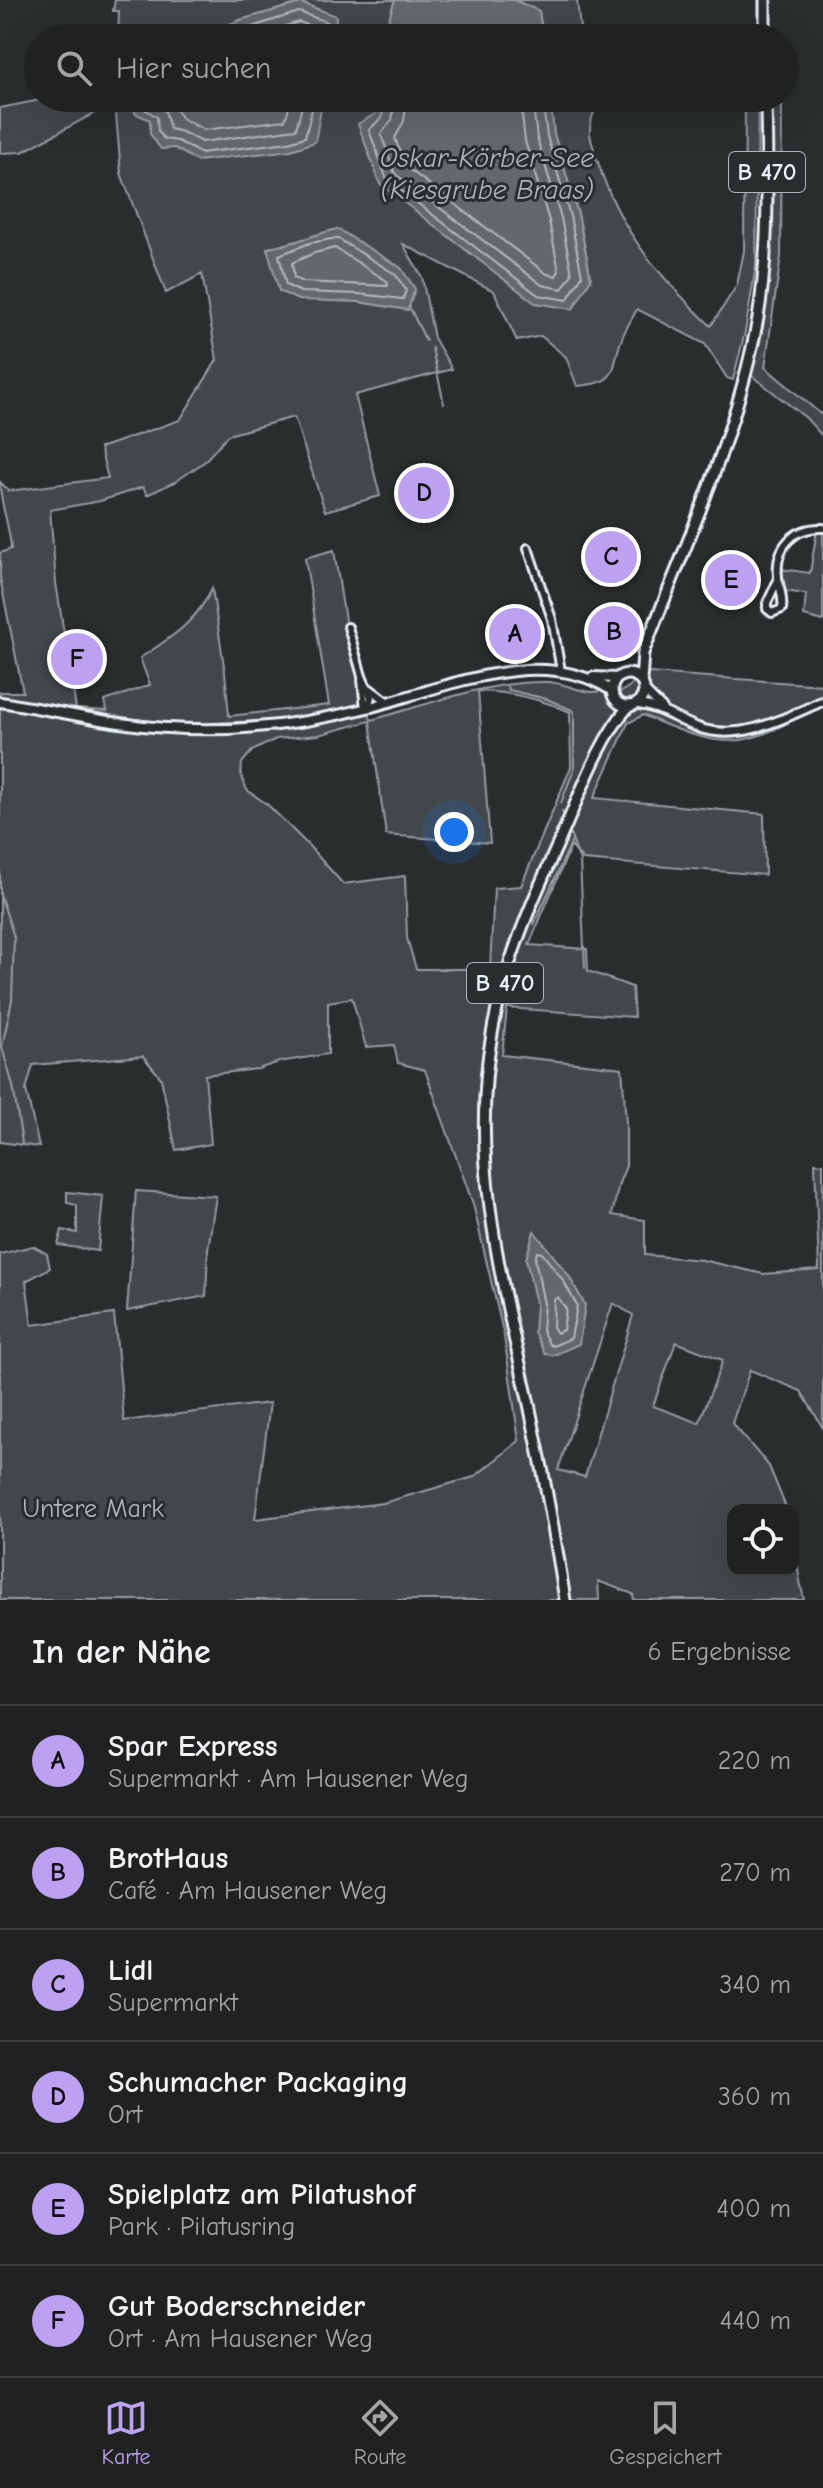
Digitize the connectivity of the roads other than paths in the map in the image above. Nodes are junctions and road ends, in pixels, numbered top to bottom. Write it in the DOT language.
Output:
graph roads {
  1 [pos="765,0"];
  2 [pos="765,24"];
  3 [pos="766,112"];
  4 [pos="823,528"];
  5 [pos="528,548"];
  6 [pos="778,580"];
  7 [pos="348,627"];
  8 [pos="643,653"];
  9 [pos="561,671"];
  10 [pos="362,676"];
  11 [pos="622,676"];
  12 [pos="588,677"];
  13 [pos="367,686"];
  14 [pos="642,686"];
  15 [pos="614,696"];
  16 [pos="823,701"];
  17 [pos="0,702"];
  18 [pos="388,702"];
  19 [pos="632,705"];
  20 [pos="367,708"];
  21 [pos="663,710"];
  22 [pos="611,731"];
  23 [pos="565,1600"];
  1 -- 2 [label="main road"];
  3 -- 8 [label="main road, B 470"];
  4 -- 6 [label="street"];
  5 -- 9 [label="street"];
  6 -- 6 [label="street"];
  7 -- 10 [label="street"];
  8 -- 11 [label="main road, B 470"];
  8 -- 14 [label="main road, B 470"];
  9 -- 12 [label="main road"];
  9 -- 18 [label="main road"];
  10 -- 13 [label="street"];
  10 -- 20 [label="street"];
  11 -- 12 [label="main road"];
  11 -- 14 [label="main road"];
  11 -- 15 [label="main road"];
  12 -- 15 [label="main road"];
  13 -- 18 [label="street"];
  13 -- 20 [label="street"];
  14 -- 19 [label="main road"];
  14 -- 21 [label="street"];
  15 -- 19 [label="main road"];
  15 -- 22 [label="main road, B 470"];
  16 -- 21 [label="street"];
  17 -- 20 [label="main road"];
  18 -- 20 [label="main road"];
  19 -- 21 [label="street"];
  19 -- 22 [label="main road, B 470"];
  22 -- 23 [label="main road, B 470"];
}
